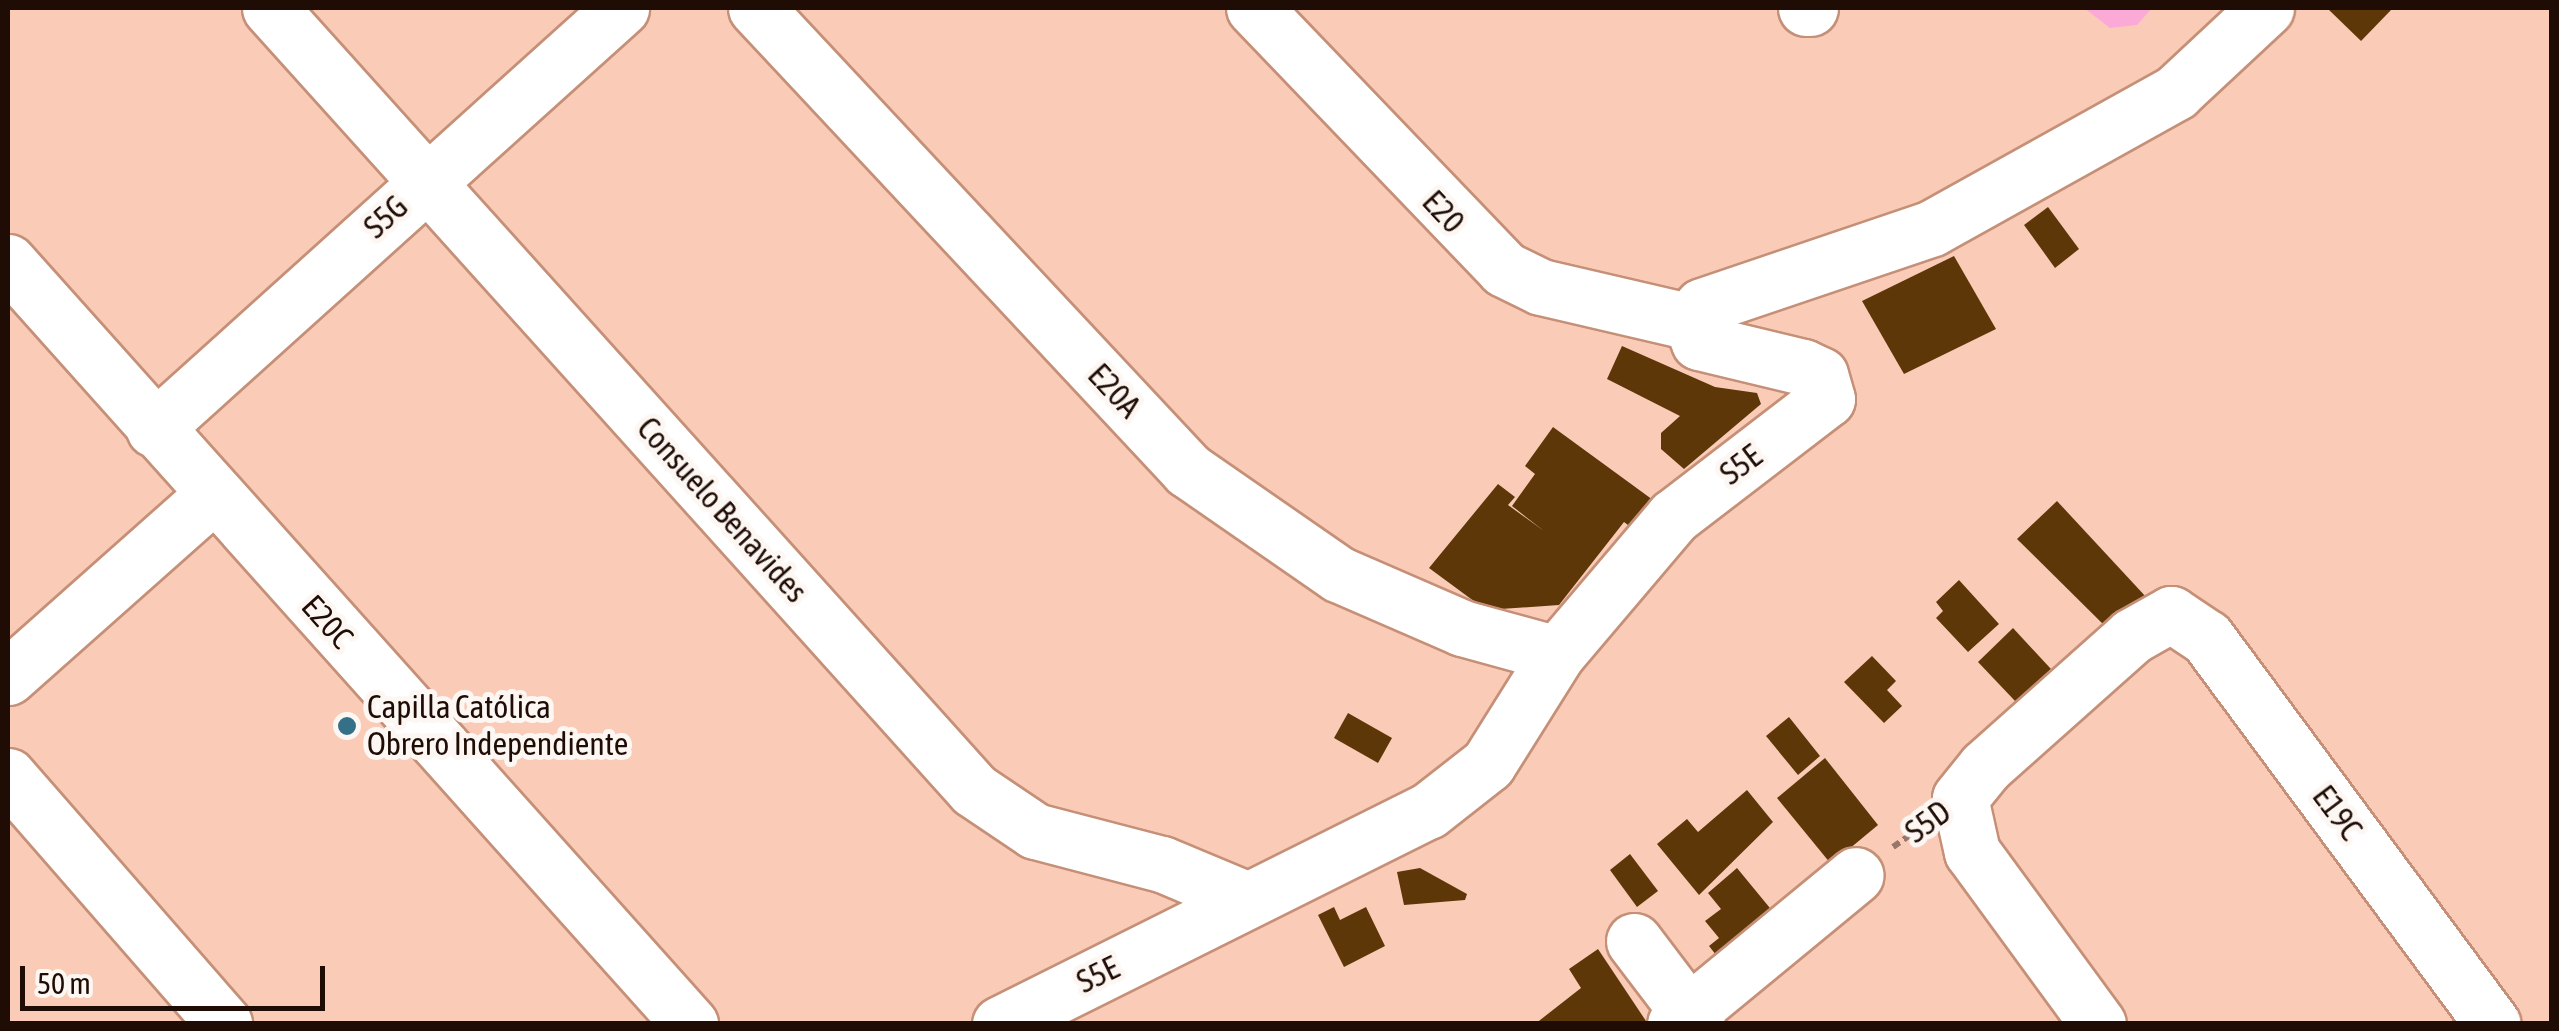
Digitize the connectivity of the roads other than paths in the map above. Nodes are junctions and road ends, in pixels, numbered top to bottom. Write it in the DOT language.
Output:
graph roads {
  1 [pos="270,8"];
  2 [pos="620,8"];
  3 [pos="756,8"];
  4 [pos="1254,8"];
  5 [pos="2266,8"];
  6 [pos="426,180"];
  7 [pos="8,262"];
  8 [pos="1691,322"];
  9 [pos="154,429"];
  10 [pos="212,495"];
  11 [pos="2172,614"];
  12 [pos="1557,654"];
  13 [pos="8,678"];
  14 [pos="8,776"];
  15 [pos="1856,875"];
  16 [pos="1248,900"];
  17 [pos="1634,941"];
  18 [pos="1687,1020"];
  19 [pos="224,1024"];
  20 [pos="690,1024"];
  21 [pos="1000,1024"];
  22 [pos="2098,1024"];
  23 [pos="2493,1024"];
  1 -- 6 [label="street, Consuelo Benavides"];
  2 -- 6 [label="street, S5G"];
  3 -- 12 [label="street, E20A"];
  4 -- 8 [label="street, E20"];
  5 -- 8 [label="street"];
  6 -- 9 [label="street, S5G"];
  6 -- 16 [label="street, Consuelo Benavides"];
  7 -- 9 [label="street, E20C"];
  8 -- 12 [label="street, S5E"];
  9 -- 10 [label="street, E20C"];
  10 -- 13 [label="street"];
  10 -- 20 [label="street, E20C"];
  11 -- 22 [label="street, S5D"];
  11 -- 23 [label="street, E19C"];
  12 -- 16 [label="street, S5E"];
  14 -- 19 [label="street"];
  15 -- 18 [label="street"];
  16 -- 21 [label="street, S5E"];
  17 -- 18 [label="street"];
}
